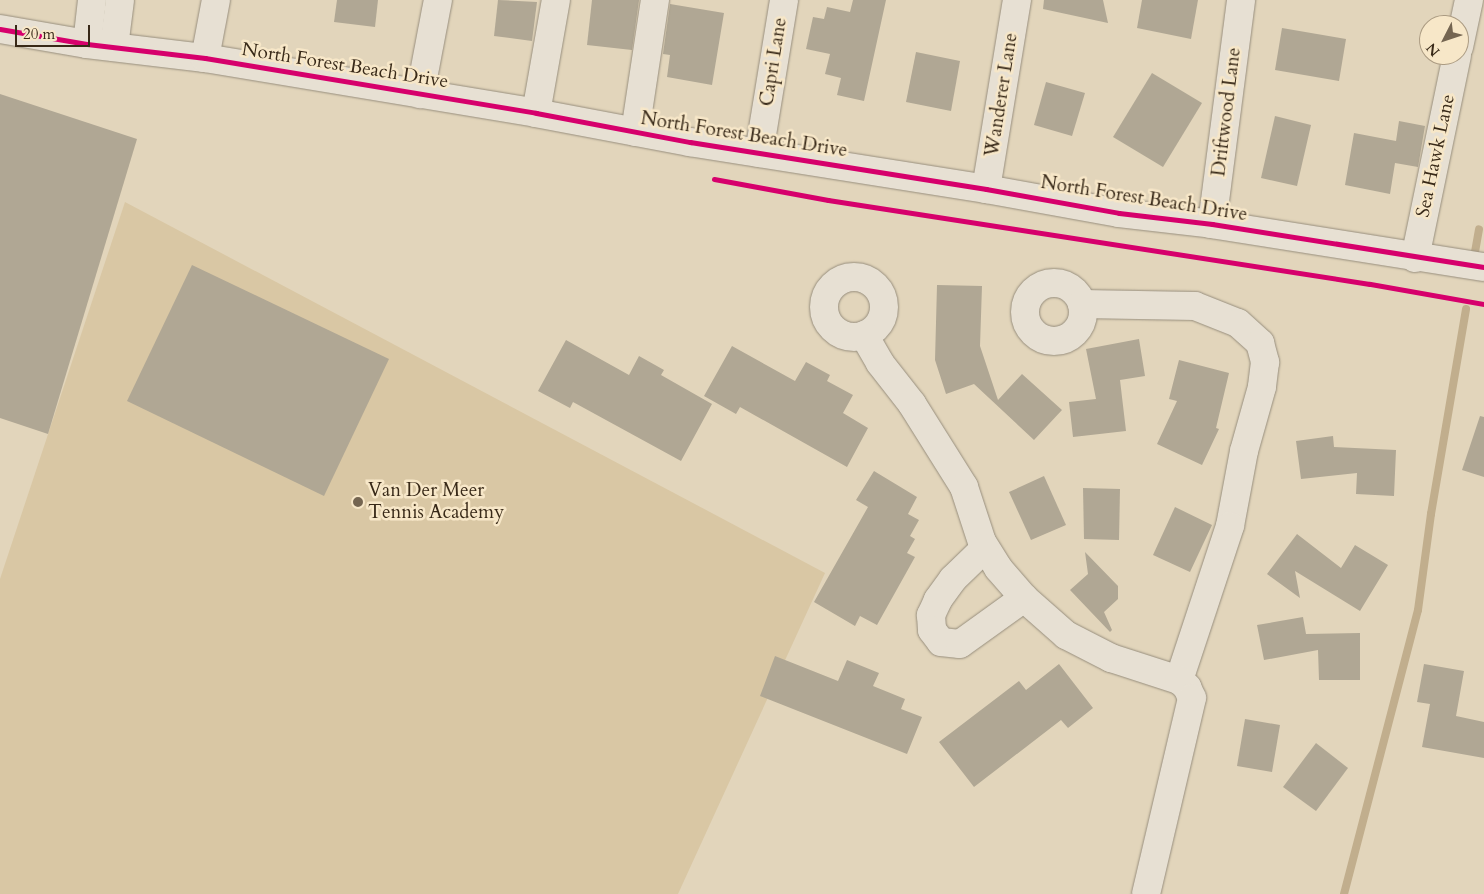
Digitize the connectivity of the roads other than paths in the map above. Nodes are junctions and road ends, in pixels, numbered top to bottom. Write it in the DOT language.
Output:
graph roads {
  1 [pos="92,0"];
  2 [pos="120,0"];
  3 [pos="216,0"];
  4 [pos="438,0"];
  5 [pos="556,0"];
  6 [pos="655,0"];
  7 [pos="784,0"];
  8 [pos="1017,0"];
  9 [pos="1241,0"];
  10 [pos="1469,0"];
  11 [pos="1466,15"];
  12 [pos="0,29"];
  13 [pos="87,44"];
  14 [pos="114,47"];
  15 [pos="205,58"];
  16 [pos="1455,65"];
  17 [pos="420,94"];
  18 [pos="536,113"];
  19 [pos="635,132"];
  20 [pos="759,153"];
  21 [pos="986,189"];
  22 [pos="1212,224"];
  23 [pos="1415,258"];
  24 [pos="1484,267"];
  25 [pos="1082,304"];
  26 [pos="864,335"];
  27 [pos="986,548"];
  28 [pos="1024,598"];
  29 [pos="1179,680"];
  30 [pos="1146,894"];
  1 -- 13 [label="street"];
  2 -- 14 [label="street"];
  3 -- 15 [label="street"];
  4 -- 17 [label="street"];
  5 -- 18 [label="street"];
  6 -- 19 [label="street"];
  7 -- 20 [label="street, Capri Lane"];
  8 -- 21 [label="street, Wanderer Lane"];
  9 -- 22 [label="street, Driftwood Lane"];
  10 -- 11 [label="street"];
  12 -- 13 [label="street, North Forest Beach Drive"];
  13 -- 14 [label="street, North Forest Beach Drive"];
  14 -- 15 [label="street, North Forest Beach Drive"];
  15 -- 17 [label="street, North Forest Beach Drive"];
  16 -- 23 [label="street, Sea Hawk Lane"];
  17 -- 18 [label="street, North Forest Beach Drive"];
  18 -- 19 [label="street, North Forest Beach Drive"];
  19 -- 20 [label="street, North Forest Beach Drive"];
  20 -- 21 [label="street, North Forest Beach Drive"];
  21 -- 22 [label="street, North Forest Beach Drive"];
  22 -- 23 [label="street, North Forest Beach Drive"];
  23 -- 24 [label="street, North Forest Beach Drive"];
  25 -- 29 [label="street"];
  26 -- 27 [label="street"];
  27 -- 28 [label="street"];
  27 -- 28 [label="street"];
  28 -- 29 [label="street"];
  29 -- 30 [label="street"];
}
